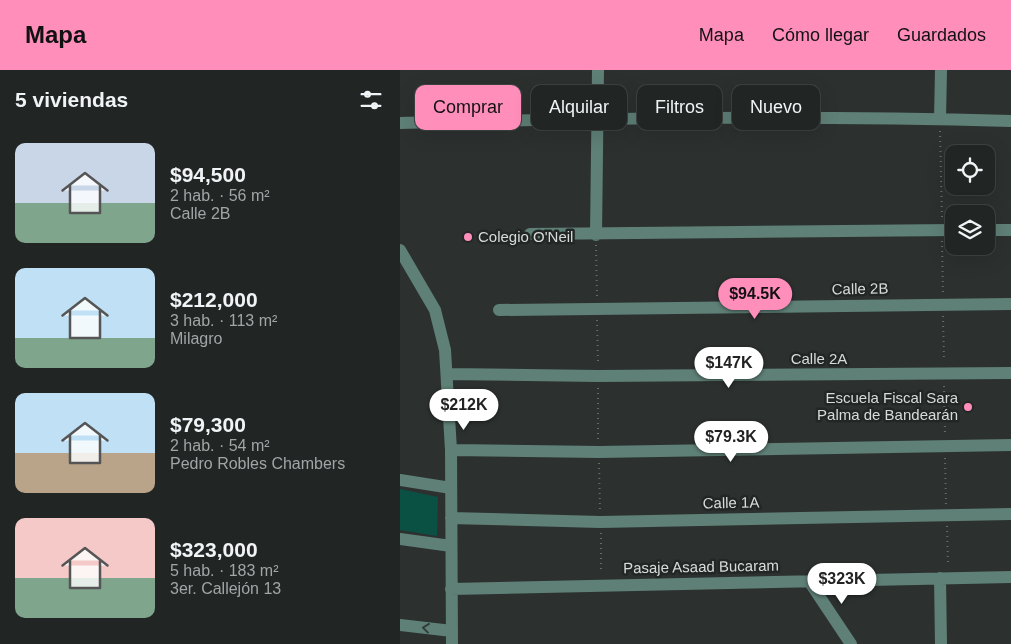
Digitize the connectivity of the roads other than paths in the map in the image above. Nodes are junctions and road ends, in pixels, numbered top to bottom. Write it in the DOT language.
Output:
graph roads {
  1 [pos="598,70"];
  2 [pos="941,70"];
  3 [pos="598,85"];
  4 [pos="627,118"];
  5 [pos="940,119"];
  6 [pos="531,120"];
  7 [pos="1011,121"];
  8 [pos="400,123"];
  9 [pos="597,130"];
  10 [pos="945,230"];
  11 [pos="995,230"];
  12 [pos="1011,230"];
  13 [pos="530,234"];
  14 [pos="596,235"];
  15 [pos="400,250"];
  16 [pos="1011,304"];
  17 [pos="499,310"];
  18 [pos="1011,373"];
  19 [pos="447,374"];
  20 [pos="1011,445"];
  21 [pos="451,450"];
  22 [pos="400,480"];
  23 [pos="451,488"];
  24 [pos="1011,514"];
  25 [pos="451,518"];
  26 [pos="400,539"];
  27 [pos="451,546"];
  28 [pos="1011,577"];
  29 [pos="944,578"];
  30 [pos="809,581"];
  31 [pos="451,589"];
  32 [pos="400,625"];
  33 [pos="452,631"];
  34 [pos="452,644"];
  35 [pos="851,644"];
  36 [pos="941,644"];
  1 -- 3 [label="street"];
  2 -- 5 [label="street"];
  4 -- 5 [label="street"];
  5 -- 7 [label="street"];
  6 -- 8 [label="street"];
  9 -- 14 [label="street"];
  10 -- 14 [label="street"];
  11 -- 12 [label="street"];
  13 -- 14 [label="street"];
  15 -- 19 [label="street"];
  16 -- 17 [label="street, Calle 2B"];
  18 -- 19 [label="street, Calle 2A"];
  19 -- 21 [label="street"];
  20 -- 21 [label="street"];
  21 -- 23 [label="street"];
  22 -- 23 [label="street"];
  23 -- 25 [label="street"];
  24 -- 25 [label="street, Calle 1A"];
  25 -- 27 [label="street"];
  26 -- 27 [label="street"];
  27 -- 31 [label="street"];
  28 -- 29 [label="street, Pasaje Asaad Bucaram"];
  29 -- 30 [label="street, Pasaje Asaad Bucaram"];
  29 -- 36 [label="street"];
  30 -- 31 [label="street, Pasaje Asaad Bucaram"];
  30 -- 35 [label="street"];
  31 -- 33 [label="street"];
  33 -- 32 [label="street, one-way"];
  33 -- 34 [label="street"];
}
